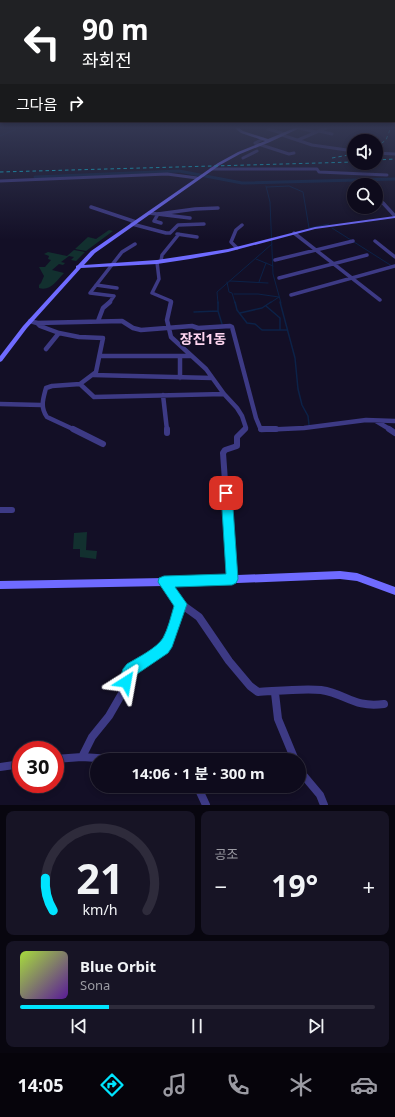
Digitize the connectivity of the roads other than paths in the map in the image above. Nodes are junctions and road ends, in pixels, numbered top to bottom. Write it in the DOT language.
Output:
graph roads {
  1 [pos="218,165"];
  2 [pos="210,169"];
  3 [pos="387,174"];
  4 [pos="198,178"];
  5 [pos="0,180"];
  6 [pos="383,203"];
  7 [pos="91,207"];
  8 [pos="218,208"];
  9 [pos="149,213"];
  10 [pos="158,214"];
  11 [pos="395,216"];
  12 [pos="190,218"];
  13 [pos="134,223"];
  14 [pos="161,223"];
  15 [pos="204,224"];
  16 [pos="242,225"];
  17 [pos="170,233"];
  18 [pos="294,233"];
  19 [pos="179,234"];
  20 [pos="197,237"];
  21 [pos="375,241"];
  22 [pos="353,242"];
  23 [pos="136,244"];
  24 [pos="237,248"];
  25 [pos="316,250"];
  26 [pos="367,255"];
  27 [pos="395,257"];
  28 [pos="275,260"];
  29 [pos="159,262"];
  30 [pos="333,264"];
  31 [pos="112,265"];
  32 [pos="395,266"];
  33 [pos="78,267"];
  34 [pos="279,278"];
  35 [pos="352,278"];
  36 [pos="96,285"];
  37 [pos="117,288"];
  38 [pos="291,295"];
  39 [pos="380,300"];
  40 [pos="30,321"];
  41 [pos="98,321"];
  42 [pos="37,323"];
  43 [pos="169,328"];
  44 [pos="59,333"];
  45 [pos="46,349"];
  46 [pos="100,356"];
  47 [pos="191,356"];
  48 [pos="180,357"];
  49 [pos="0,360"];
  50 [pos="93,375"];
  51 [pos="180,378"];
  52 [pos="212,378"];
  53 [pos="80,384"];
  54 [pos="224,394"];
  55 [pos="163,395"];
  56 [pos="0,404"];
  57 [pos="41,405"];
  58 [pos="376,421"];
  59 [pos="395,421"];
  60 [pos="167,433"];
  61 [pos="395,433"];
  62 [pos="103,444"];
  63 [pos="0,510"];
  64 [pos="12,510"];
  65 [pos="232,579"];
  66 [pos="164,582"];
  67 [pos="0,585"];
  68 [pos="395,591"];
  69 [pos="181,604"];
  70 [pos="275,693"];
  71 [pos="384,704"];
  72 [pos="292,753"];
  73 [pos="82,757"];
  74 [pos="64,758"];
  75 [pos="90,758"];
  76 [pos="12,765"];
  77 [pos="0,767"];
  78 [pos="306,781"];
  79 [pos="200,793"];
  80 [pos="206,805"];
  81 [pos="324,805"];
  1 -- 2 [label="main road"];
  2 -- 3 [label="street"];
  2 -- 4 [label="main road"];
  4 -- 5 [label="street"];
  4 -- 9 [label="main road"];
  6 -- 11 [label="street"];
  7 -- 13 [label="street"];
  8 -- 10 [label="street"];
  9 -- 10 [label="street"];
  9 -- 13 [label="main road"];
  10 -- 12 [label="street"];
  10 -- 14 [label="street"];
  11 -- 18 [label="main road"];
  13 -- 17 [label="street"];
  13 -- 33 [label="main road"];
  15 -- 17 [label="street"];
  16 -- 24 [label="street"];
  17 -- 19 [label="street"];
  18 -- 24 [label="main road"];
  18 -- 25 [label="street"];
  19 -- 20 [label="street"];
  19 -- 29 [label="street"];
  21 -- 27 [label="street"];
  22 -- 25 [label="street"];
  23 -- 31 [label="street"];
  24 -- 29 [label="main road"];
  25 -- 28 [label="street"];
  25 -- 30 [label="street"];
  26 -- 30 [label="street"];
  29 -- 31 [label="main road"];
  29 -- 43 [label="street"];
  30 -- 34 [label="street"];
  30 -- 35 [label="street"];
  31 -- 33 [label="main road"];
  31 -- 36 [label="street"];
  32 -- 35 [label="street"];
  33 -- 40 [label="main road"];
  35 -- 38 [label="street"];
  35 -- 39 [label="street"];
  36 -- 37 [label="street"];
  36 -- 41 [label="street"];
  40 -- 42 [label="street"];
  40 -- 49 [label="main road"];
  41 -- 42 [label="street"];
  41 -- 43 [label="street"];
  42 -- 44 [label="street"];
  43 -- 47 [label="street"];
  43 -- 58 [label="street"];
  44 -- 45 [label="street"];
  44 -- 46 [label="street"];
  46 -- 48 [label="street"];
  46 -- 50 [label="street"];
  47 -- 48 [label="street"];
  47 -- 52 [label="street"];
  48 -- 51 [label="street"];
  50 -- 51 [label="street"];
  50 -- 53 [label="street"];
  51 -- 52 [label="street"];
  52 -- 54 [label="street"];
  53 -- 55 [label="street"];
  53 -- 57 [label="street"];
  54 -- 55 [label="street"];
  54 -- 65 [label="street"];
  55 -- 60 [label="street"];
  56 -- 57 [label="street"];
  57 -- 62 [label="street"];
  58 -- 59 [label="street"];
  58 -- 61 [label="street"];
  63 -- 64 [label="street"];
  65 -- 66 [label="main road"];
  65 -- 68 [label="main road"];
  66 -- 67 [label="main road"];
  66 -- 69 [label="street"];
  69 -- 70 [label="street"];
  69 -- 73 [label="street"];
  70 -- 71 [label="street"];
  70 -- 72 [label="street"];
  73 -- 74 [label="street"];
  73 -- 75 [label="street"];
  76 -- 77 [label="street"];
  78 -- 81 [label="street"];
  79 -- 80 [label="street"];
}
